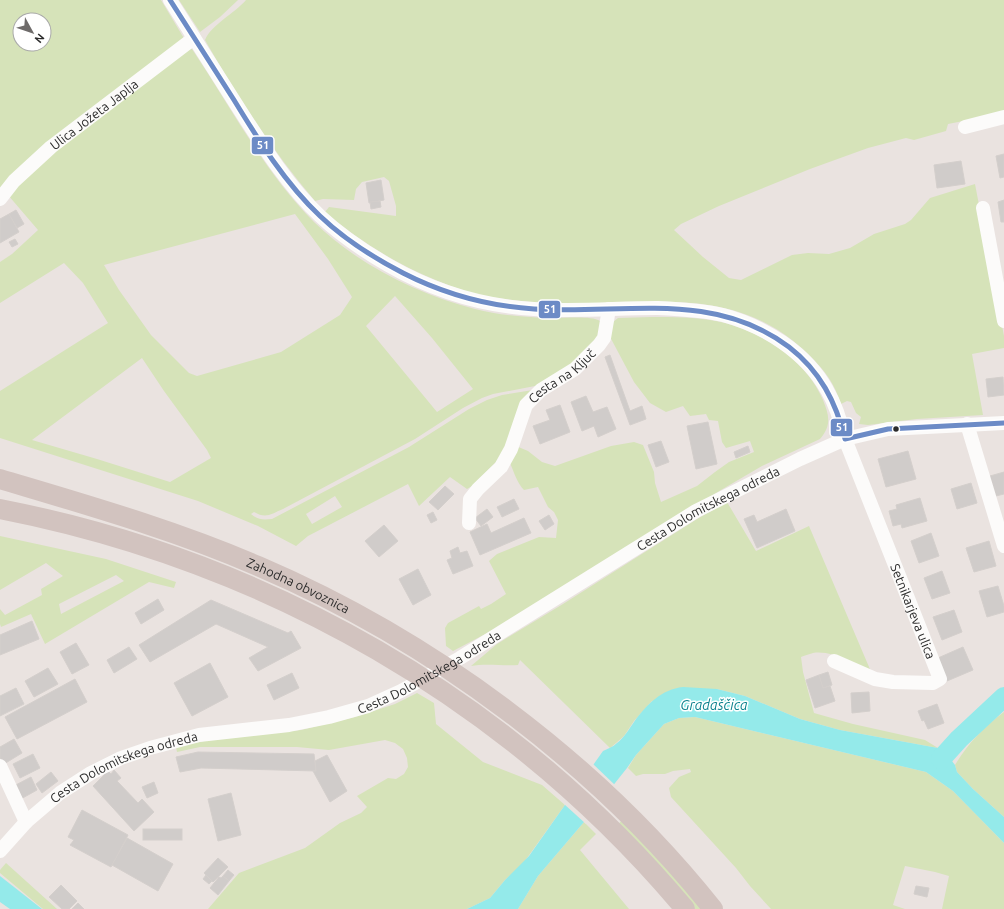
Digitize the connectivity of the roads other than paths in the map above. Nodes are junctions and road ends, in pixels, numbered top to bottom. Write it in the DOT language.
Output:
graph roads {
  1 [pos="170,0"];
  2 [pos="194,38"];
  3 [pos="1004,117"];
  4 [pos="965,127"];
  5 [pos="0,199"];
  6 [pos="983,208"];
  7 [pos="609,310"];
  8 [pos="1004,321"];
  9 [pos="1004,422"];
  10 [pos="967,424"];
  11 [pos="846,439"];
  12 [pos="0,479"];
  13 [pos="0,509"];
  14 [pos="469,523"];
  15 [pos="1004,546"];
  16 [pos="834,661"];
  17 [pos="0,766"];
  18 [pos="26,822"];
  19 [pos="2,845"];
  20 [pos="685,909"];
  21 [pos="713,909"];
  1 -- 2 [label="street"];
  2 -- 5 [label="street, Ulica Jožeta Japlja"];
  2 -- 7 [label="street"];
  3 -- 4 [label="street"];
  6 -- 8 [label="street"];
  7 -- 11 [label="street"];
  7 -- 14 [label="street, Cesta na Ključ"];
  9 -- 10 [label="street, Cesta Dolomitskega odreda"];
  10 -- 11 [label="street, Cesta Dolomitskega odreda"];
  10 -- 15 [label="street"];
  11 -- 16 [label="street, Setnikarjeva ulica"];
  11 -- 18 [label="street, Cesta Dolomitskega odreda"];
  12 -- 21 [label="highway, Zahodna obvoznica"];
  13 -- 20 [label="highway, Zahodna obvoznica"];
  17 -- 18 [label="street"];
  18 -- 19 [label="street, Cesta Dolomitskega odreda"];
}
